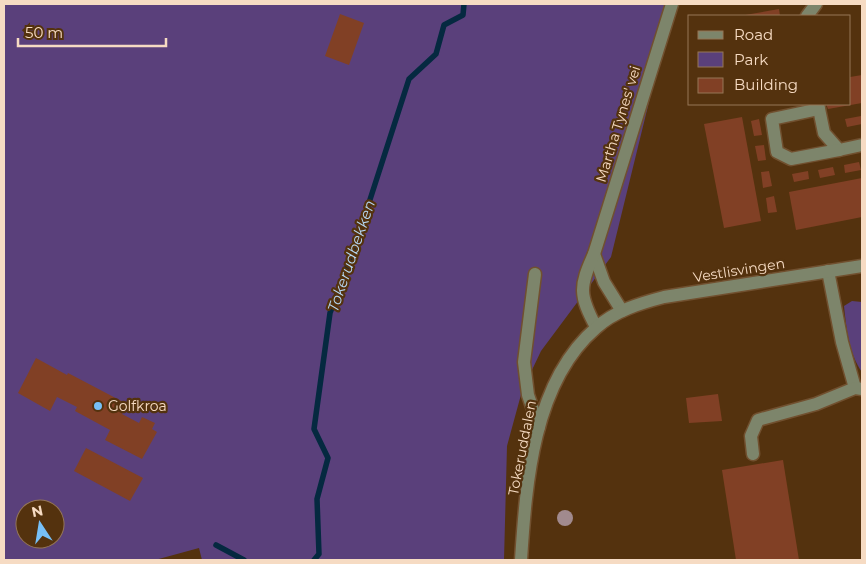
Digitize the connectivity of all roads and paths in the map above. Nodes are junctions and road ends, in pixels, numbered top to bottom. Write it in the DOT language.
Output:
graph roads {
  1 [pos="672,4"];
  2 [pos="816,4"];
  3 [pos="808,15"];
  4 [pos="818,107"];
  5 [pos="862,145"];
  6 [pos="839,150"];
  7 [pos="594,254"];
  8 [pos="862,266"];
  9 [pos="828,272"];
  10 [pos="535,274"];
  11 [pos="622,311"];
  12 [pos="596,327"];
  13 [pos="859,388"];
  14 [pos="539,427"];
  15 [pos="753,454"];
  16 [pos="521,560"];
  1 -- 7 [label="street, Martha Tynes' vei"];
  2 -- 3 [label="street"];
  4 -- 6 [label="street"];
  4 -- 6 [label="street"];
  5 -- 6 [label="street"];
  7 -- 11 [label="street"];
  7 -- 12 [label="street, Martha Tynes' vei"];
  8 -- 9 [label="street, Vestlisvingen"];
  9 -- 11 [label="street, Vestlisvingen"];
  9 -- 13 [label="street"];
  10 -- 14 [label="street"];
  11 -- 12 [label="street, Tokeruddalen"];
  12 -- 14 [label="street, Tokeruddalen"];
  13 -- 15 [label="street"];
  14 -- 16 [label="street, Tokeruddalen"];
}
